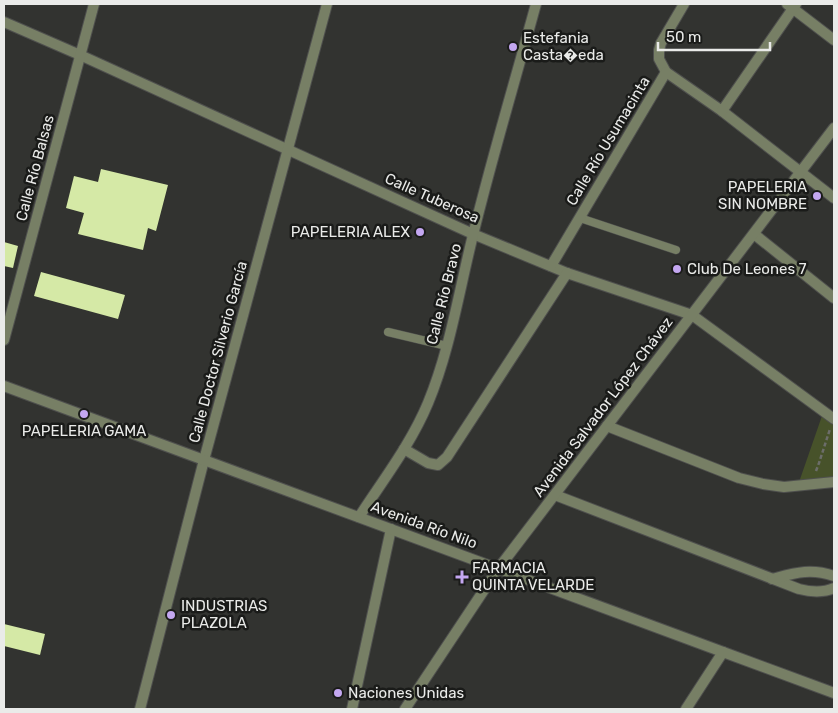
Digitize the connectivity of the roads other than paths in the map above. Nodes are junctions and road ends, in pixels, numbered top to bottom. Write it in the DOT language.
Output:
graph roads {
  1 [pos="94,4"];
  2 [pos="327,4"];
  3 [pos="536,4"];
  4 [pos="684,4"];
  5 [pos="792,5"];
  6 [pos="4,22"];
  7 [pos="834,40"];
  8 [pos="80,55"];
  9 [pos="666,72"];
  10 [pos="722,111"];
  11 [pos="834,128"];
  12 [pos="288,150"];
  13 [pos="801,172"];
  14 [pos="834,198"];
  15 [pos="580,218"];
  16 [pos="473,234"];
  17 [pos="754,234"];
  18 [pos="676,250"];
  19 [pos="551,266"];
  20 [pos="567,273"];
  21 [pos="834,298"];
  22 [pos="692,315"];
  23 [pos="388,332"];
  24 [pos="4,340"];
  25 [pos="447,346"];
  26 [pos="4,386"];
  27 [pos="833,418"];
  28 [pos="607,426"];
  29 [pos="404,449"];
  30 [pos="204,460"];
  31 [pos="834,482"];
  32 [pos="555,495"];
  33 [pos="359,517"];
  34 [pos="391,529"];
  35 [pos="498,569"];
  36 [pos="834,576"];
  37 [pos="772,579"];
  38 [pos="834,588"];
  39 [pos="723,652"];
  40 [pos="834,692"];
  41 [pos="140,709"];
  42 [pos="352,709"];
  43 [pos="405,709"];
  44 [pos="686,709"];
  1 -- 8 [label="street, Calle Río Balsas"];
  2 -- 12 [label="street, Calle Doctor Silverio García"];
  3 -- 16 [label="street, Calle Río Bravo"];
  4 -- 9 [label="street, Calle Río Usumacinta"];
  5 -- 7 [label="street"];
  5 -- 10 [label="street"];
  6 -- 8 [label="street, Calle Tuberosa"];
  8 -- 12 [label="street, Calle Tuberosa"];
  8 -- 24 [label="street, Calle Río Balsas"];
  9 -- 10 [label="street"];
  9 -- 15 [label="street, Calle Río Usumacinta"];
  10 -- 13 [label="street"];
  11 -- 13 [label="street, Avenida Salvador López Chávez"];
  12 -- 16 [label="street, Calle Tuberosa"];
  12 -- 30 [label="street, Calle Doctor Silverio García"];
  13 -- 14 [label="street"];
  13 -- 17 [label="street, Avenida Salvador López Chávez"];
  15 -- 18 [label="lane"];
  15 -- 19 [label="street, Calle Río Usumacinta"];
  16 -- 19 [label="street, Calle Tuberosa"];
  16 -- 25 [label="street, Calle Río Bravo"];
  17 -- 21 [label="street"];
  17 -- 22 [label="street, Avenida Salvador López Chávez"];
  19 -- 20 [label="street, Calle Tuberosa"];
  20 -- 22 [label="street, Calle Tuberosa"];
  20 -- 29 [label="street"];
  22 -- 27 [label="street, Calle Tuberosa"];
  22 -- 28 [label="street, Avenida Salvador López Chávez"];
  23 -- 25 [label="lane"];
  25 -- 29 [label="street, Calle Río Bravo"];
  26 -- 30 [label="street, Avenida Río Nilo"];
  28 -- 31 [label="street"];
  28 -- 32 [label="street, Avenida Salvador López Chávez"];
  29 -- 33 [label="street, Calle Río Bravo"];
  30 -- 33 [label="street, Avenida Río Nilo"];
  30 -- 41 [label="street, Calle Doctor Silverio García"];
  32 -- 35 [label="street, Avenida Salvador López Chávez"];
  32 -- 37 [label="street"];
  33 -- 34 [label="street, Avenida Río Nilo"];
  34 -- 35 [label="street, Avenida Río Nilo"];
  34 -- 42 [label="street"];
  35 -- 39 [label="street, Avenida Río Nilo"];
  35 -- 43 [label="street, Avenida Salvador López Chávez"];
  36 -- 37 [label="street"];
  37 -- 38 [label="street"];
  39 -- 40 [label="street, Avenida Río Nilo"];
  39 -- 44 [label="street"];
}
